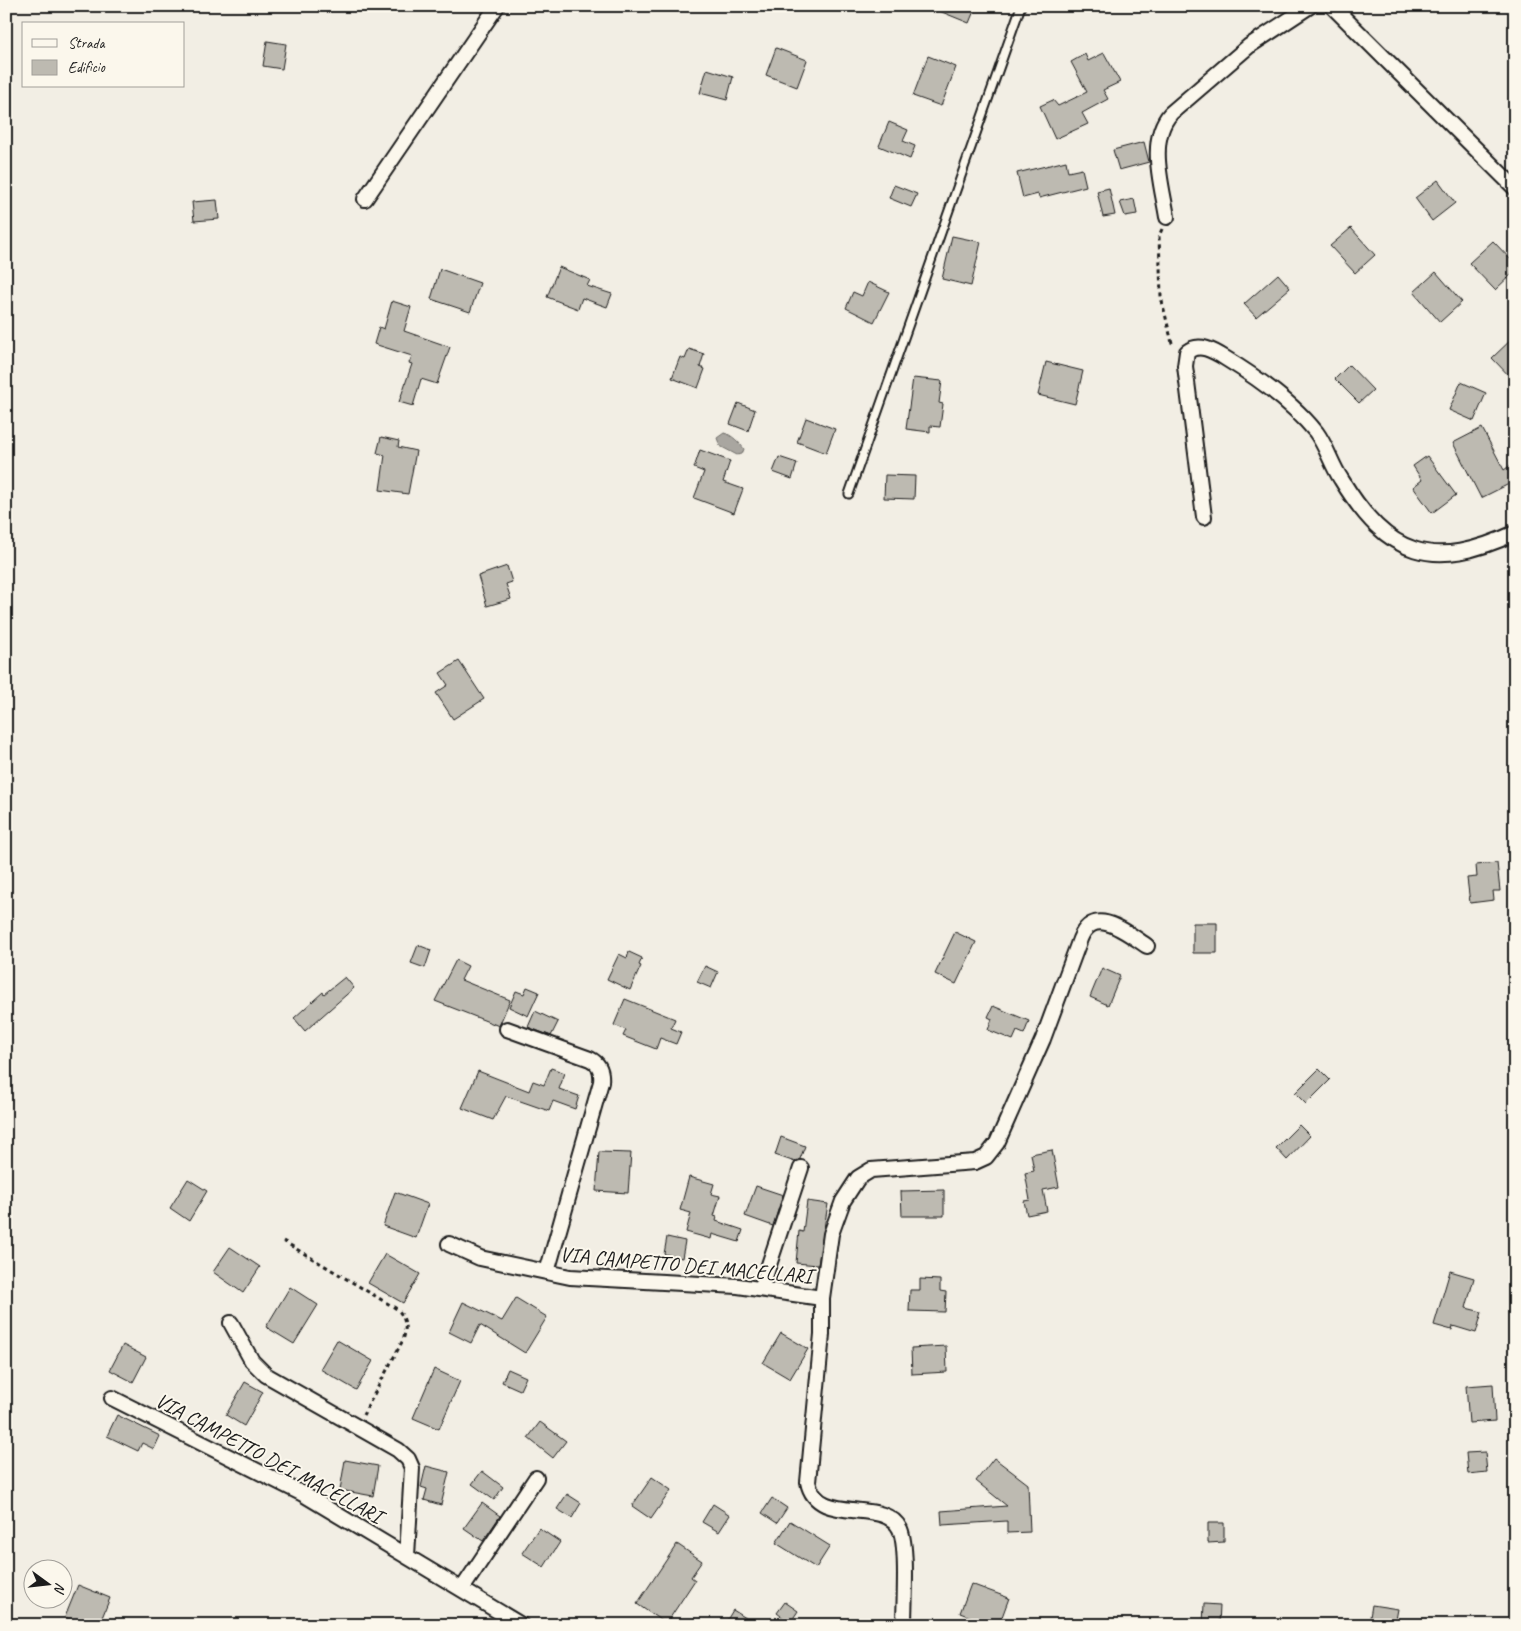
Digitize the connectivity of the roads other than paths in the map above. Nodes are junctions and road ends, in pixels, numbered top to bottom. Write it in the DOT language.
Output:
graph roads {
  1 [pos="497,6"];
  2 [pos="1021,6"];
  3 [pos="1310,6"];
  4 [pos="1332,6"];
  5 [pos="1515,188"];
  6 [pos="365,199"];
  7 [pos="1167,217"];
  8 [pos="849,494"];
  9 [pos="1204,517"];
  10 [pos="1515,533"];
  11 [pos="1148,946"];
  12 [pos="507,1029"];
  13 [pos="801,1168"];
  14 [pos="449,1244"];
  15 [pos="547,1272"];
  16 [pos="761,1289"];
  17 [pos="822,1298"];
  18 [pos="230,1322"];
  19 [pos="112,1398"];
  20 [pos="536,1478"];
  21 [pos="407,1556"];
  22 [pos="462,1589"];
  23 [pos="521,1625"];
  24 [pos="904,1625"];
  1 -- 6 [label="street"];
  2 -- 8 [label="lane"];
  3 -- 7 [label="street"];
  4 -- 5 [label="street"];
  9 -- 10 [label="street"];
  11 -- 17 [label="street, VIA CAMPETTO DEI MACELLARI"];
  12 -- 15 [label="street, VIA CAMPETTO DEI MACELLARI"];
  13 -- 16 [label="street"];
  14 -- 15 [label="street, VIA CAMPETTO DEI MACELLARI"];
  15 -- 16 [label="street, VIA CAMPETTO DEI MACELLARI"];
  16 -- 17 [label="street, VIA CAMPETTO DEI MACELLARI"];
  17 -- 24 [label="street, VIA CAMPETTO DEI MACELLARI"];
  18 -- 21 [label="street, VIA CAMPETTO DEI MACELLARI"];
  19 -- 21 [label="street, VIA CAMPETTO DEI MACELLARI"];
  20 -- 22 [label="street"];
  21 -- 22 [label="street, VIA CAMPETTO DEI MACELLARI"];
  22 -- 23 [label="street, VIA CAMPETTO DEI MACELLARI"];
}
